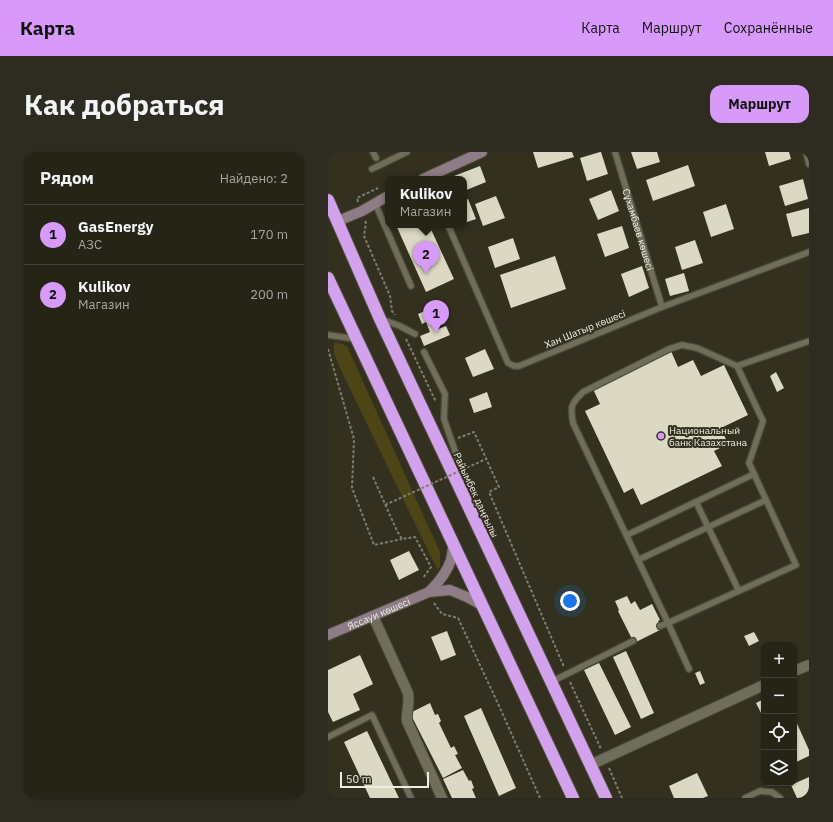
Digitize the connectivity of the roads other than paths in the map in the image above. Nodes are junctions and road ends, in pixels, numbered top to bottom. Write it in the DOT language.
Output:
graph roads {
  1 [pos="408,152"];
  2 [pos="482,152"];
  3 [pos="615,152"];
  4 [pos="806,152"];
  5 [pos="809,164"];
  6 [pos="372,169"];
  7 [pos="437,176"];
  8 [pos="385,198"];
  9 [pos="328,200"];
  10 [pos="375,203"];
  11 [pos="338,222"];
  12 [pos="385,226"];
  13 [pos="386,228"];
  14 [pos="449,228"];
  15 [pos="809,252"];
  16 [pos="328,278"];
  17 [pos="411,286"];
  18 [pos="662,307"];
  19 [pos="380,319"];
  20 [pos="328,334"];
  21 [pos="415,334"];
  22 [pos="356,340"];
  23 [pos="809,341"];
  24 [pos="424,352"];
  25 [pos="737,366"];
  26 [pos="754,474"];
  27 [pos="766,500"];
  28 [pos="696,502"];
  29 [pos="708,527"];
  30 [pos="627,535"];
  31 [pos="454,545"];
  32 [pos="638,560"];
  33 [pos="494,562"];
  34 [pos="739,591"];
  35 [pos="429,592"];
  36 [pos="482,605"];
  37 [pos="373,616"];
  38 [pos="668,623"];
  39 [pos="660,626"];
  40 [pos="328,635"];
  41 [pos="633,640"];
  42 [pos="809,664"];
  43 [pos="689,669"];
  44 [pos="797,670"];
  45 [pos="552,682"];
  46 [pos="761,686"];
  47 [pos="328,737"];
  48 [pos="590,765"];
  49 [pos="410,798"];
  50 [pos="442,798"];
  51 [pos="573,798"];
  52 [pos="606,798"];
  53 [pos="745,798"];
  54 [pos="780,798"];
  1 -- 6 [label="lane"];
  2 -- 7 [label="main road"];
  3 -- 18 [label="lane, Сұхамбаев көшесі"];
  4 -- 5 [label="lane"];
  8 -- 10 [label="main road"];
  9 -- 11 [label="highway, Райымбек даңғылы"];
  10 -- 11 [label="main road"];
  10 -- 12 [label="lane"];
  11 -- 19 [label="highway, Райымбек даңғылы"];
  13 -- 17 [label="lane"];
  14 -- 18 [label="lane, Хан Шатыр көшесі"];
  15 -- 18 [label="lane, Хан Шатыр көшесі"];
  16 -- 22 [label="highway"];
  19 -- 21 [label="lane"];
  19 -- 33 [label="highway, Райымбек даңғылы"];
  20 -- 22 [label="lane"];
  22 -- 31 [label="highway"];
  23 -- 25 [label="lane"];
  24 -- 33 [label="lane"];
  25 -- 26 [label="lane"];
  25 -- 30 [label="lane"];
  26 -- 27 [label="lane"];
  26 -- 28 [label="lane"];
  27 -- 29 [label="lane"];
  27 -- 34 [label="lane"];
  28 -- 29 [label="lane"];
  28 -- 30 [label="lane"];
  29 -- 32 [label="lane"];
  29 -- 34 [label="lane"];
  30 -- 32 [label="lane"];
  31 -- 35 [label="main road"];
  31 -- 36 [label="highway"];
  32 -- 38 [label="lane"];
  33 -- 45 [label="highway, Райымбек даңғылы"];
  34 -- 38 [label="lane"];
  35 -- 36 [label="main road"];
  35 -- 37 [label="main road, Яссауи көшесі"];
  36 -- 51 [label="highway"];
  37 -- 40 [label="main road, Яссауи көшесі"];
  37 -- 50 [label="street"];
  38 -- 39 [label="lane"];
  38 -- 43 [label="lane"];
  41 -- 45 [label="lane"];
  42 -- 44 [label="street"];
  45 -- 48 [label="highway, Райымбек даңғылы"];
  46 -- 48 [label="street"];
  47 -- 49 [label="lane"];
  48 -- 52 [label="highway, Райымбек даңғылы"];
  53 -- 54 [label="lane"];
}
